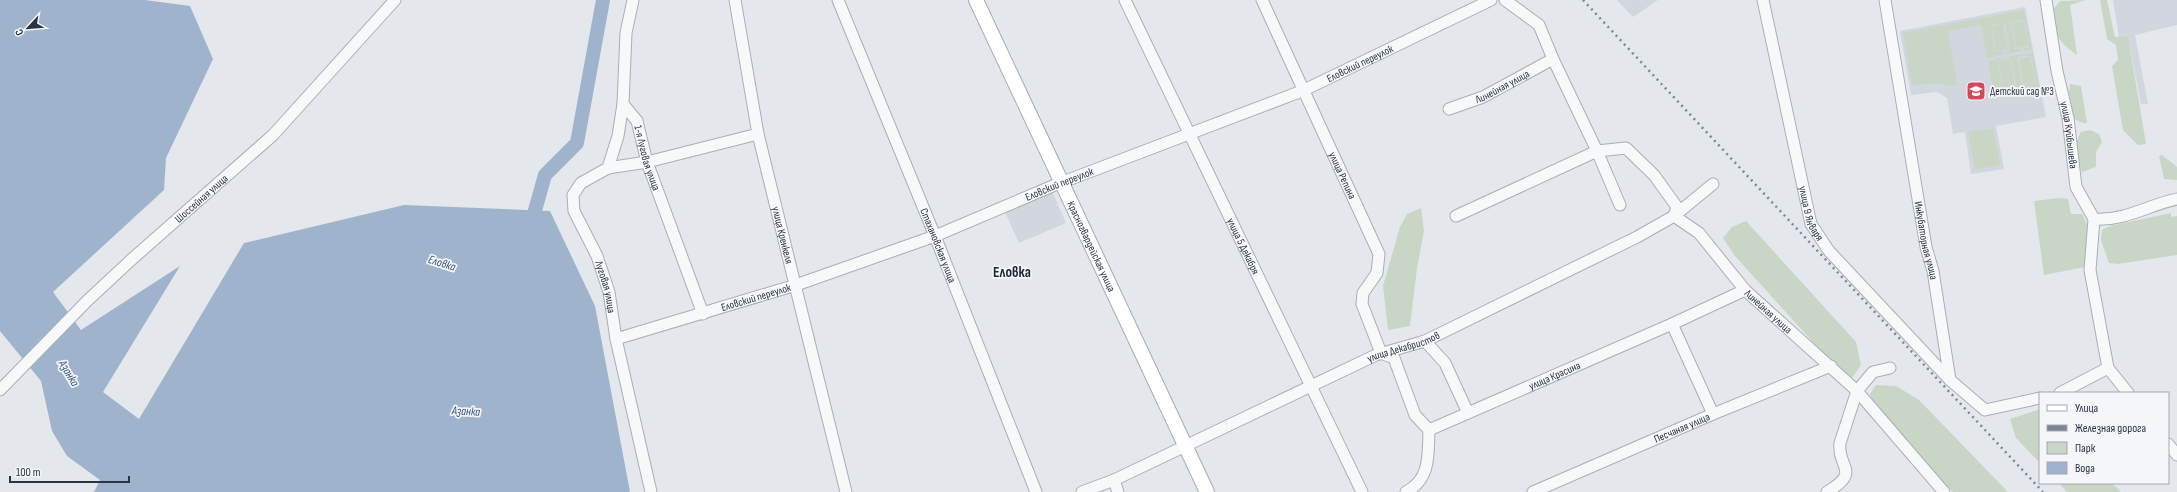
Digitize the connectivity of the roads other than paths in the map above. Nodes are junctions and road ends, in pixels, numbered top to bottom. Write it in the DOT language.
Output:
graph roads {
  1 [pos="395,0"];
  2 [pos="632,0"];
  3 [pos="735,0"];
  4 [pos="838,0"];
  5 [pos="976,0"];
  6 [pos="1125,0"];
  7 [pos="1262,0"];
  8 [pos="1491,0"];
  9 [pos="1505,0"];
  10 [pos="1763,0"];
  11 [pos="1884,0"];
  12 [pos="2046,0"];
  13 [pos="1553,59"];
  14 [pos="1302,91"];
  15 [pos="623,104"];
  16 [pos="1449,109"];
  17 [pos="758,134"];
  18 [pos="1189,135"];
  19 [pos="1597,151"];
  20 [pos="647,162"];
  21 [pos="608,168"];
  22 [pos="1062,182"];
  23 [pos="1713,184"];
  24 [pos="2177,199"];
  25 [pos="1620,205"];
  26 [pos="1456,216"];
  27 [pos="1674,216"];
  28 [pos="2094,219"];
  29 [pos="935,236"];
  30 [pos="796,285"];
  31 [pos="1745,290"];
  32 [pos="703,314"];
  33 [pos="1672,324"];
  34 [pos="616,339"];
  35 [pos="1425,341"];
  36 [pos="1381,353"];
  37 [pos="1831,366"];
  38 [pos="1890,368"];
  39 [pos="2108,368"];
  40 [pos="1950,380"];
  41 [pos="1310,387"];
  42 [pos="0,390"];
  43 [pos="1858,391"];
  44 [pos="2062,392"];
  45 [pos="2127,392"];
  46 [pos="2039,398"];
  47 [pos="1468,413"];
  48 [pos="1713,414"];
  49 [pos="1429,430"];
  50 [pos="2169,445"];
  51 [pos="1185,446"];
  52 [pos="2177,456"];
  53 [pos="1114,480"];
  54 [pos="651,492"];
  55 [pos="846,492"];
  56 [pos="1036,492"];
  57 [pos="1082,492"];
  58 [pos="1118,492"];
  59 [pos="1207,492"];
  60 [pos="1362,492"];
  61 [pos="1406,492"];
  62 [pos="1533,492"];
  63 [pos="1827,492"];
  64 [pos="1944,492"];
  1 -- 42 [label="street, Шоссейная улица"];
  2 -- 15 [label="street"];
  3 -- 17 [label="street, улица Кренкеля"];
  4 -- 29 [label="street, Стахановская улица"];
  5 -- 22 [label="main road, Красногвардейская улица"];
  6 -- 18 [label="street, улица 5 Декабря"];
  7 -- 14 [label="street, улица Репина"];
  8 -- 14 [label="street, Еловский переулок"];
  9 -- 13 [label="street"];
  10 -- 40 [label="street, улица 9 Января"];
  11 -- 40 [label="street, Инкубаторная улица"];
  12 -- 28 [label="street, улица Куйбышева"];
  13 -- 16 [label="street, Линейная улица"];
  13 -- 19 [label="street"];
  14 -- 18 [label="street, Еловский переулок"];
  14 -- 36 [label="street, улица Репина"];
  15 -- 20 [label="street, 1-я Луговая улица"];
  15 -- 21 [label="street"];
  17 -- 20 [label="street"];
  17 -- 30 [label="street, улица Кренкеля"];
  18 -- 22 [label="street, Еловский переулок"];
  18 -- 41 [label="street, улица 5 Декабря"];
  19 -- 25 [label="street"];
  19 -- 26 [label="street"];
  19 -- 27 [label="street"];
  20 -- 21 [label="street"];
  20 -- 32 [label="street, 1-я Луговая улица"];
  21 -- 34 [label="street, Луговая улица"];
  22 -- 29 [label="street, Еловский переулок"];
  22 -- 51 [label="main road, Красногвардейская улица"];
  23 -- 27 [label="street, улица Декабристов"];
  24 -- 28 [label="street"];
  27 -- 31 [label="street, Линейная улица"];
  27 -- 35 [label="street, улица Декабристов"];
  28 -- 39 [label="street"];
  29 -- 30 [label="street, Еловский переулок"];
  29 -- 56 [label="street, Стахановская улица"];
  30 -- 32 [label="street, Еловский переулок"];
  30 -- 55 [label="street, улица Кренкеля"];
  31 -- 33 [label="street, улица Красина"];
  31 -- 37 [label="street, Линейная улица"];
  32 -- 34 [label="street, Еловский переулок"];
  33 -- 47 [label="street, улица Красина"];
  33 -- 48 [label="street"];
  34 -- 54 [label="street, Луговая улица"];
  35 -- 36 [label="street, улица Декабристов"];
  35 -- 47 [label="street"];
  36 -- 41 [label="street, улица Декабристов"];
  36 -- 49 [label="street"];
  37 -- 43 [label="street, Линейная улица"];
  37 -- 48 [label="street, Песчаная улица"];
  38 -- 43 [label="street"];
  39 -- 44 [label="street"];
  39 -- 45 [label="street"];
  40 -- 46 [label="street"];
  41 -- 51 [label="street, улица Декабристов"];
  41 -- 60 [label="street, улица 5 Декабря"];
  43 -- 63 [label="street"];
  43 -- 64 [label="street, Линейная улица"];
  47 -- 49 [label="street, улица Красина"];
  48 -- 62 [label="street, Песчаная улица"];
  49 -- 61 [label="street"];
  50 -- 52 [label="street"];
  51 -- 53 [label="street, улица Декабристов"];
  51 -- 59 [label="main road, Красногвардейская улица"];
  53 -- 57 [label="street, улица Декабристов"];
  53 -- 58 [label="street"];
}
